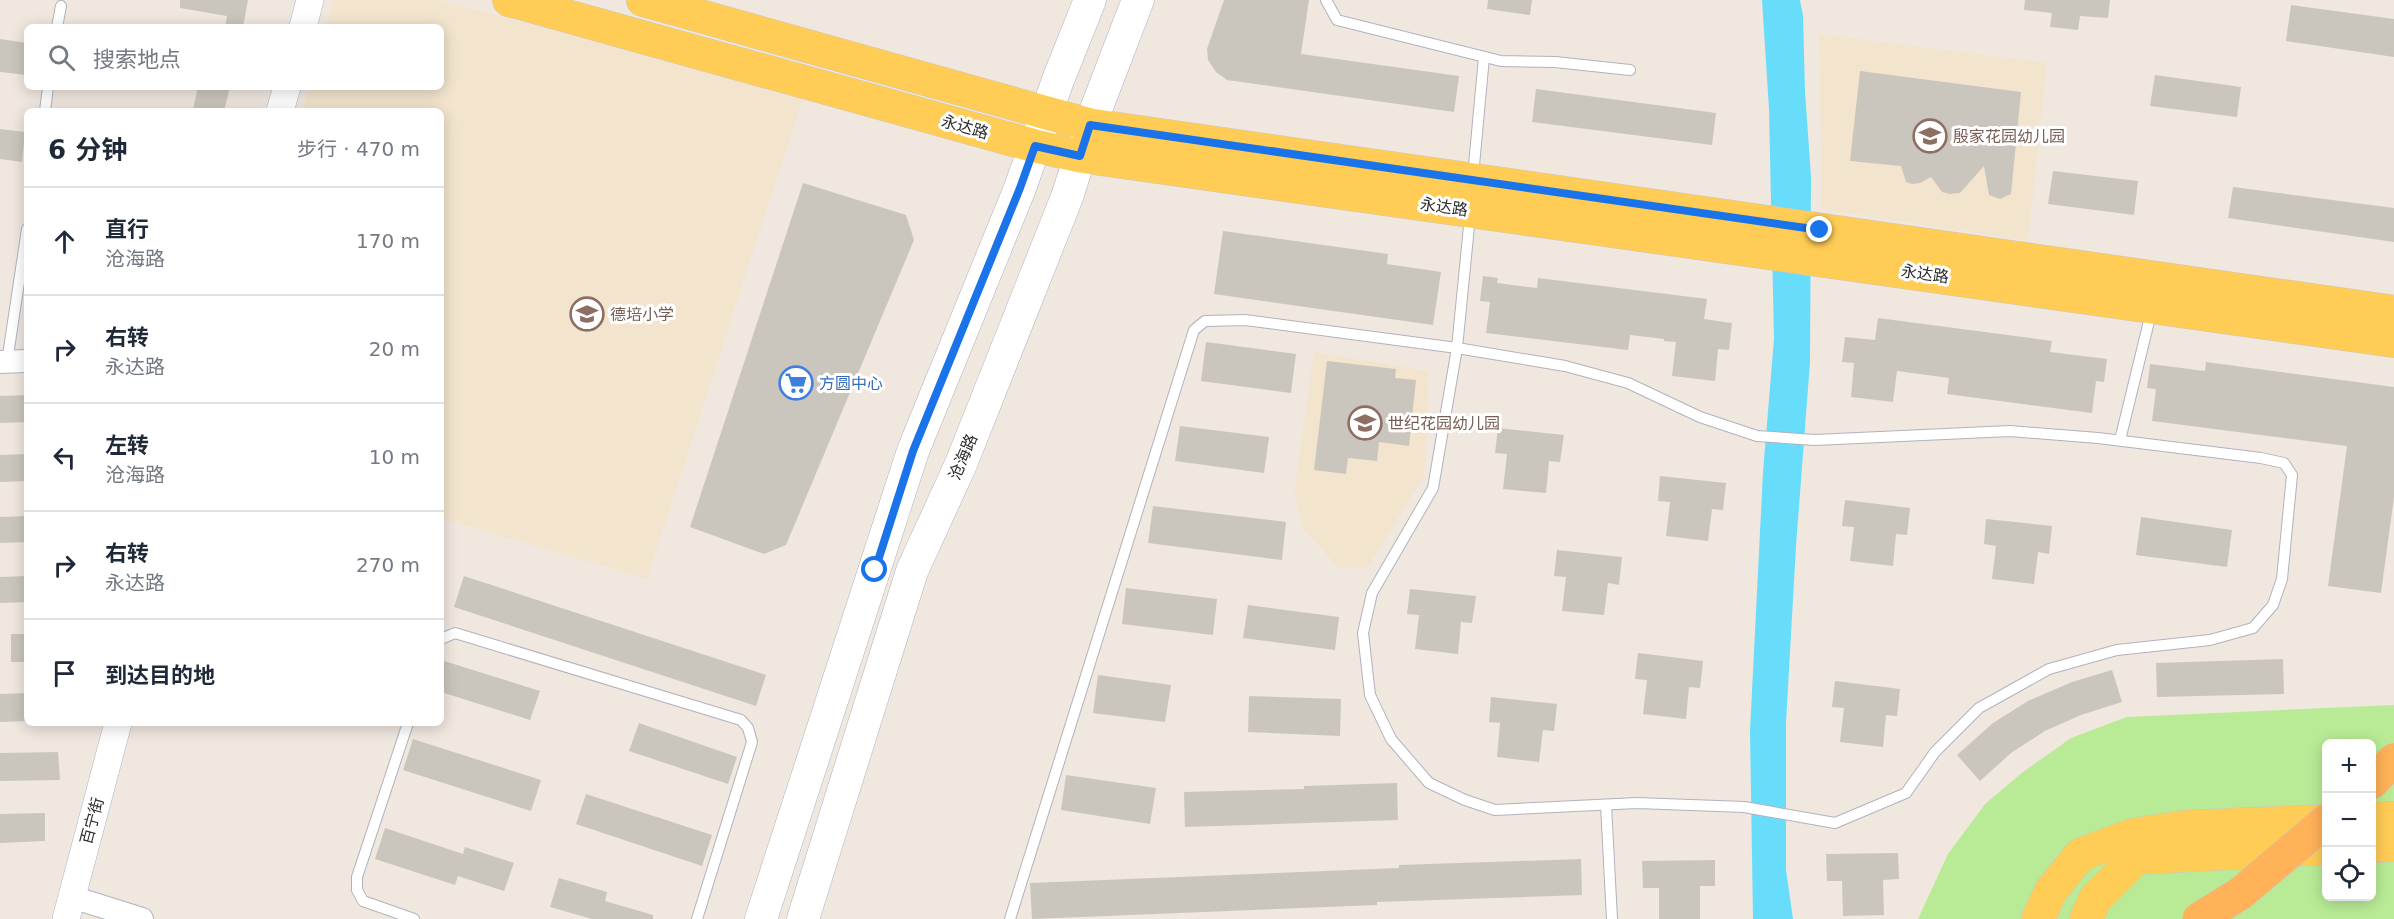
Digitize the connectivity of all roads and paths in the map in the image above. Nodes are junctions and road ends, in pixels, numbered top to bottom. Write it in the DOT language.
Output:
graph roads {
  1 [pos="310,0"];
  2 [pos="509,0"];
  3 [pos="643,0"];
  4 [pos="1090,0"];
  5 [pos="1138,0"];
  6 [pos="1326,0"];
  7 [pos="61,6"];
  8 [pos="58,24"];
  9 [pos="304,24"];
  10 [pos="1484,57"];
  11 [pos="1630,70"];
  12 [pos="48,90"];
  13 [pos="286,90"];
  14 [pos="45,108"];
  15 [pos="281,108"];
  16 [pos="1047,112"];
  17 [pos="1090,125"];
  18 [pos="1035,146"];
  19 [pos="1080,156"];
  20 [pos="1472,196"];
  21 [pos="1823,245"];
  22 [pos="24,254"];
  23 [pos="2153,306"];
  24 [pos="2394,312"];
  25 [pos="2394,341"];
  26 [pos="1458,348"];
  27 [pos="11,362"];
  28 [pos="2120,440"];
  29 [pos="444,638"];
  30 [pos="117,726"];
  31 [pos="407,726"];
  32 [pos="2394,760"];
  33 [pos="2376,778"];
  34 [pos="1606,805"];
  35 [pos="2394,818"];
  36 [pos="2376,819"];
  37 [pos="2322,821"];
  38 [pos="2322,824"];
  39 [pos="2394,845"];
  40 [pos="2376,846"];
  41 [pos="2322,848"];
  42 [pos="69,908"];
  43 [pos="142,919"];
  44 [pos="414,919"];
  45 [pos="697,919"];
  46 [pos="761,919"];
  47 [pos="803,919"];
  48 [pos="1010,919"];
  49 [pos="1612,919"];
  50 [pos="2038,919"];
  51 [pos="2086,919"];
  52 [pos="2199,919"];
  1 -- 9 [label="street"];
  2 -- 18 [label="main road, 永达路"];
  3 -- 16 [label="main road, 永达路"];
  4 -- 16 [label="main road"];
  5 -- 17 [label="main road, 沧海路"];
  6 -- 10 [label="lane"];
  7 -- 8 [label="lane"];
  10 -- 11 [label="lane"];
  10 -- 20 [label="lane"];
  12 -- 14 [label="lane"];
  13 -- 15 [label="street"];
  16 -- 17 [label="main road, 永达路"];
  16 -- 18 [label="main road"];
  17 -- 19 [label="main road, 沧海路"];
  17 -- 20 [label="main road, 永达路"];
  18 -- 19 [label="main road, 永达路"];
  18 -- 46 [label="main road"];
  19 -- 20 [label="main road, 永达路"];
  19 -- 47 [label="main road, 沧海路"];
  20 -- 21 [label="main road, 永达路"];
  20 -- 26 [label="lane"];
  21 -- 23 [label="main road, 永达路"];
  21 -- 24 [label="main road, 永达路"];
  22 -- 27 [label="lane"];
  23 -- 25 [label="main road, 永达路"];
  23 -- 28 [label="lane"];
  26 -- 28 [label="lane"];
  26 -- 34 [label="lane"];
  26 -- 48 [label="lane"];
  28 -- 34 [label="lane"];
  29 -- 45 [label="lane"];
  30 -- 42 [label="street, 百宁街"];
  31 -- 44 [label="lane"];
  32 -- 33 [label="highway"];
  34 -- 49 [label="lane"];
  35 -- 36 [label="main road"];
  37 -- 50 [label="main road"];
  38 -- 52 [label="highway, bridge"];
  39 -- 40 [label="main road"];
  41 -- 51 [label="main road"];
  42 -- 43 [label="street"];
}
